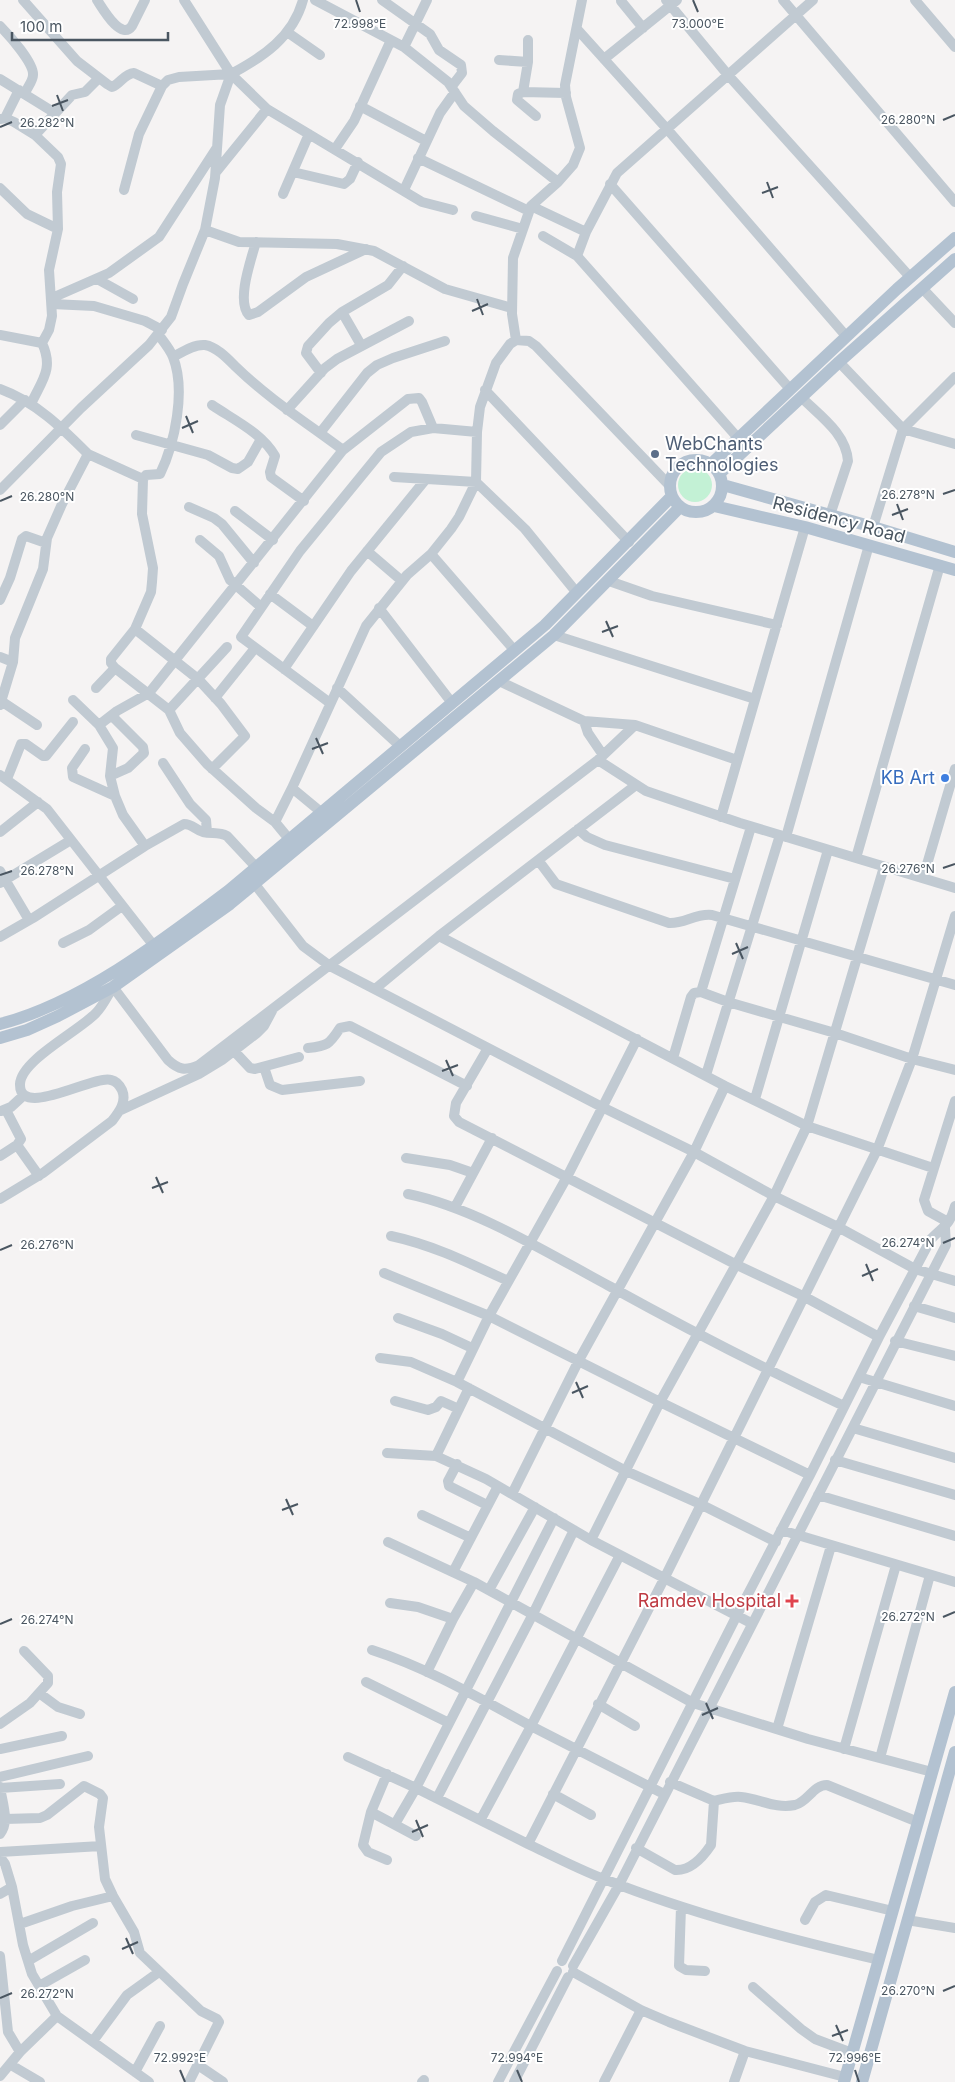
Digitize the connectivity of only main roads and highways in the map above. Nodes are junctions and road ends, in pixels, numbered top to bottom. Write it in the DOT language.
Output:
graph roads {
  1 [pos="955,238"];
  2 [pos="955,259"];
  3 [pos="711,464"];
  4 [pos="722,479"];
  5 [pos="671,491"];
  6 [pos="714,506"];
  7 [pos="680,507"];
  8 [pos="955,552"];
  9 [pos="955,570"];
  10 [pos="0,1024"];
  11 [pos="0,1038"];
  12 [pos="955,1692"];
  13 [pos="955,1752"];
  14 [pos="845,2080"];
  15 [pos="862,2082"];
  1 -- 3 [label="main road"];
  2 -- 4 [label="main road"];
  3 -- 4 [label="main road"];
  3 -- 5 [label="main road"];
  4 -- 6 [label="main road"];
  4 -- 8 [label="main road, Residency Road"];
  5 -- 7 [label="main road"];
  5 -- 10 [label="main road"];
  6 -- 7 [label="main road"];
  6 -- 9 [label="main road, Residency Road"];
  7 -- 11 [label="main road"];
  12 -- 14 [label="main road"];
  13 -- 15 [label="main road"];
}
